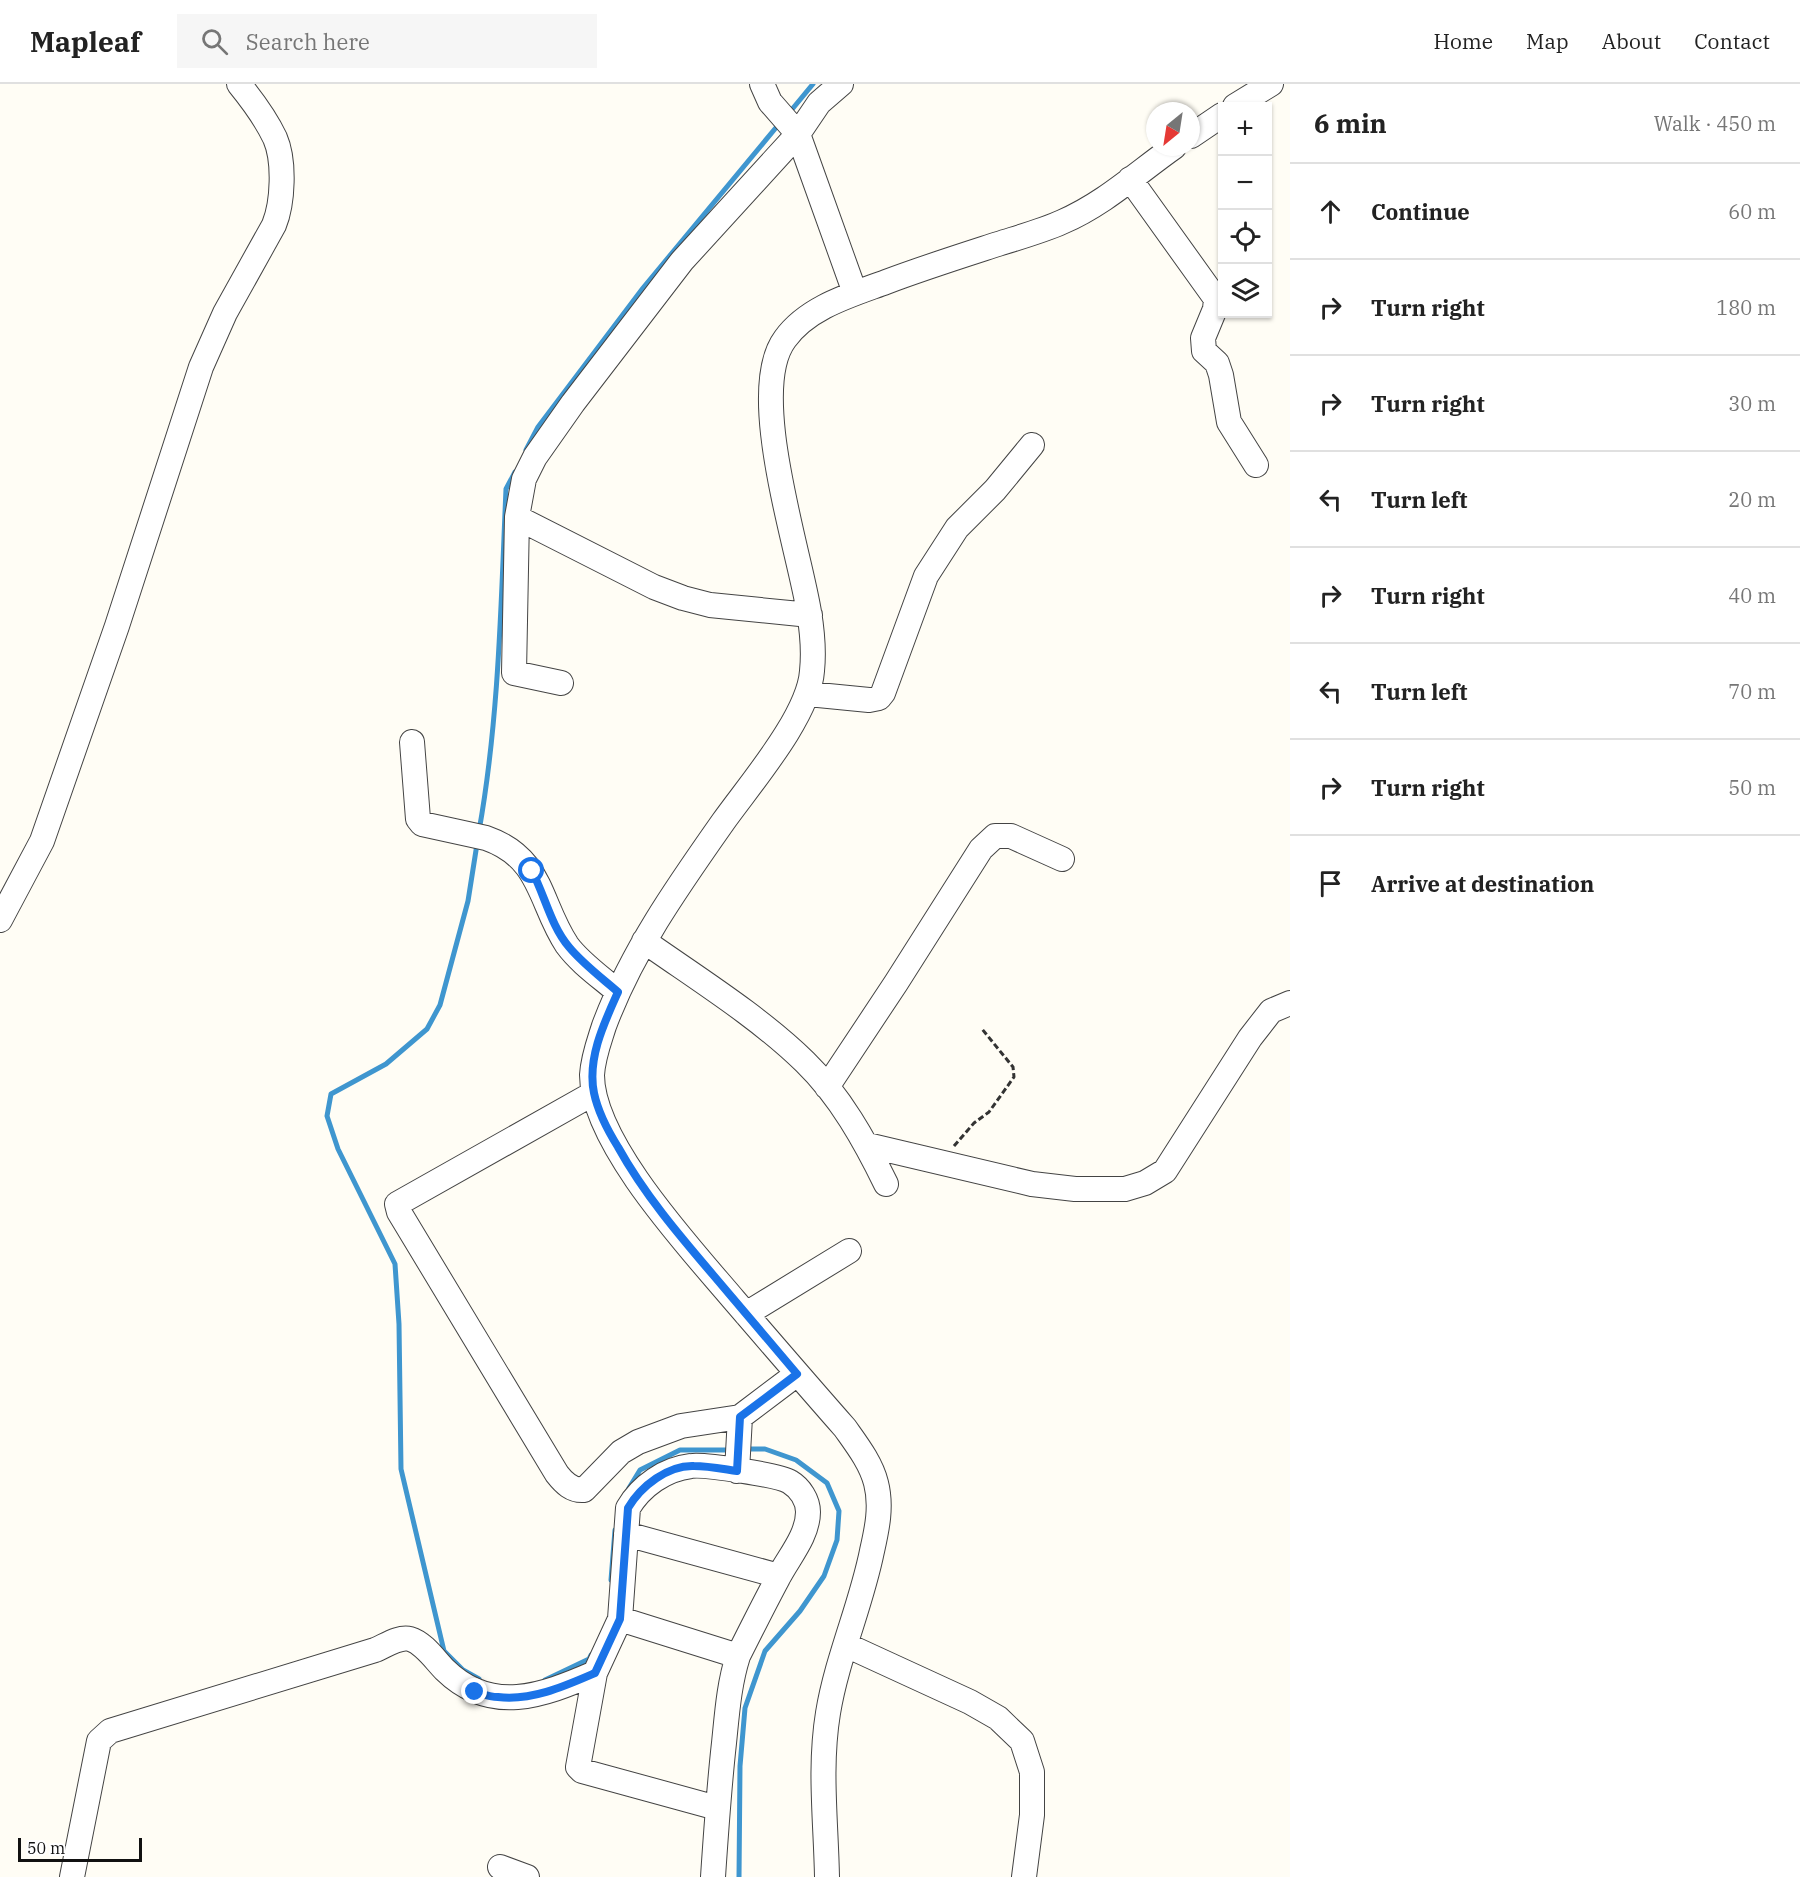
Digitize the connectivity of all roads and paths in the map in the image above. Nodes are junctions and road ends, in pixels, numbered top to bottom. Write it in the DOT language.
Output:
graph roads {
  1 [pos="239,84"];
  2 [pos="841,84"];
  3 [pos="1271,84"];
  4 [pos="766,93"];
  5 [pos="1242,102"];
  6 [pos="1218,118"];
  7 [pos="795,130"];
  8 [pos="1200,130"];
  9 [pos="1162,156"];
  10 [pos="1130,179"];
  11 [pos="855,293"];
  12 [pos="1032,445"];
  13 [pos="1256,465"];
  14 [pos="519,518"];
  15 [pos="810,615"];
  16 [pos="561,683"];
  17 [pos="808,694"];
  18 [pos="412,742"];
  19 [pos="1062,859"];
  20 [pos="0,920"];
  21 [pos="644,941"];
  22 [pos="618,992"];
  23 [pos="1290,1003"];
  24 [pos="982,1029"];
  25 [pos="827,1087"];
  26 [pos="594,1093"];
  27 [pos="867,1145"];
  28 [pos="945,1164"];
  29 [pos="886,1184"];
  30 [pos="849,1251"];
  31 [pos="747,1314"];
  32 [pos="797,1374"];
  33 [pos="741,1421"];
  34 [pos="737,1471"];
  35 [pos="626,1534"];
  36 [pos="779,1576"];
  37 [pos="620,1619"];
  38 [pos="846,1645"];
  39 [pos="738,1656"];
  40 [pos="595,1673"];
  41 [pos="717,1808"];
  42 [pos="500,1867"];
  43 [pos="72,1877"];
  44 [pos="527,1877"];
  45 [pos="713,1877"];
  46 [pos="827,1877"];
  47 [pos="1024,1877"];
  1 -- 20 [label="street"];
  2 -- 7 [label="street"];
  3 -- 5 [label="street"];
  4 -- 7 [label="street"];
  6 -- 8 [label="street"];
  7 -- 11 [label="street"];
  7 -- 14 [label="street"];
  9 -- 10 [label="street"];
  10 -- 11 [label="street"];
  10 -- 13 [label="street"];
  11 -- 15 [label="street"];
  12 -- 17 [label="street"];
  14 -- 15 [label="street"];
  14 -- 16 [label="street"];
  15 -- 17 [label="street"];
  17 -- 21 [label="street"];
  18 -- 22 [label="street"];
  19 -- 25 [label="street"];
  21 -- 22 [label="street"];
  21 -- 25 [label="street"];
  22 -- 26 [label="street"];
  23 -- 28 [label="street"];
  24 -- 28 [label="path"];
  25 -- 27 [label="street"];
  26 -- 31 [label="street"];
  26 -- 33 [label="street"];
  27 -- 28 [label="street"];
  27 -- 29 [label="street"];
  30 -- 31 [label="street"];
  31 -- 32 [label="street"];
  32 -- 33 [label="street"];
  32 -- 38 [label="street"];
  33 -- 34 [label="street"];
  34 -- 35 [label="street"];
  34 -- 36 [label="street"];
  35 -- 36 [label="street"];
  35 -- 37 [label="street"];
  36 -- 39 [label="street"];
  37 -- 39 [label="street"];
  37 -- 40 [label="street"];
  38 -- 46 [label="street"];
  38 -- 47 [label="street"];
  39 -- 41 [label="street"];
  40 -- 41 [label="street"];
  40 -- 43 [label="street"];
  41 -- 45 [label="street"];
  42 -- 44 [label="street"];
}
